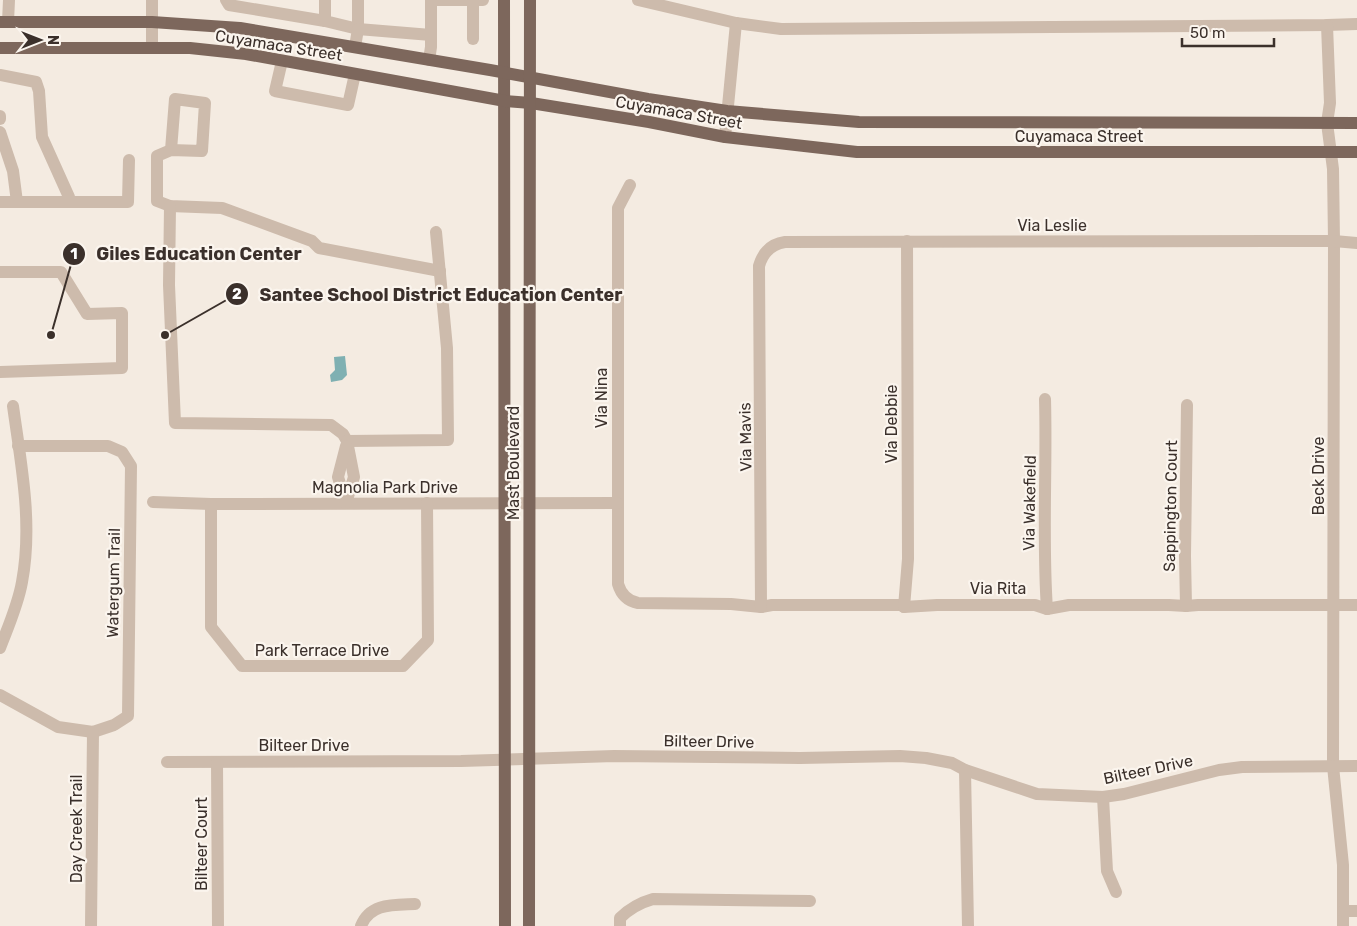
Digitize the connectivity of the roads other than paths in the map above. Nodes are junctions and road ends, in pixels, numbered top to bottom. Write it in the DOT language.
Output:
graph roads {
  1 [pos="9,0"];
  2 [pos="152,0"];
  3 [pos="226,0"];
  4 [pos="325,0"];
  5 [pos="358,0"];
  6 [pos="473,0"];
  7 [pos="484,0"];
  8 [pos="530,0"];
  9 [pos="638,0"];
  10 [pos="504,3"];
  11 [pos="260,5"];
  12 [pos="325,21"];
  13 [pos="4,22"];
  14 [pos="152,22"];
  15 [pos="736,23"];
  16 [pos="1357,24"];
  17 [pos="1327,26"];
  18 [pos="358,29"];
  19 [pos="431,35"];
  20 [pos="473,39"];
  21 [pos="152,47"];
  22 [pos="355,47"];
  23 [pos="0,48"];
  24 [pos="429,60"];
  25 [pos="282,61"];
  26 [pos="504,73"];
  27 [pos="0,74"];
  28 [pos="355,74"];
  29 [pos="530,78"];
  30 [pos="505,101"];
  31 [pos="531,103"];
  32 [pos="727,111"];
  33 [pos="1327,123"];
  34 [pos="1357,123"];
  35 [pos="0,132"];
  36 [pos="725,137"];
  37 [pos="171,150"];
  38 [pos="1330,152"];
  39 [pos="1357,152"];
  40 [pos="129,160"];
  41 [pos="630,185"];
  42 [pos="0,202"];
  43 [pos="17,202"];
  44 [pos="69,202"];
  45 [pos="170,206"];
  46 [pos="436,232"];
  47 [pos="907,241"];
  48 [pos="1334,241"];
  49 [pos="1357,243"];
  50 [pos="759,266"];
  51 [pos="0,271"];
  52 [pos="440,271"];
  53 [pos="0,372"];
  54 [pos="1045,399"];
  55 [pos="1187,405"];
  56 [pos="13,406"];
  57 [pos="348,441"];
  58 [pos="18,446"];
  59 [pos="153,502"];
  60 [pos="530,502"];
  61 [pos="346,503"];
  62 [pos="427,503"];
  63 [pos="506,503"];
  64 [pos="617,503"];
  65 [pos="211,504"];
  66 [pos="638,603"];
  67 [pos="1334,605"];
  68 [pos="1357,605"];
  69 [pos="1186,606"];
  70 [pos="761,607"];
  71 [pos="904,607"];
  72 [pos="1047,609"];
  73 [pos="0,648"];
  74 [pos="0,696"];
  75 [pos="93,732"];
  76 [pos="506,758"];
  77 [pos="529,758"];
  78 [pos="167,762"];
  79 [pos="217,762"];
  80 [pos="1333,766"];
  81 [pos="1357,766"];
  82 [pos="965,770"];
  83 [pos="1103,797"];
  84 [pos="1116,892"];
  85 [pos="810,900"];
  86 [pos="415,904"];
  87 [pos="1343,911"];
  88 [pos="1357,911"];
  89 [pos="91,926"];
  90 [pos="218,926"];
  91 [pos="361,926"];
  92 [pos="505,926"];
  93 [pos="528,926"];
  94 [pos="620,926"];
  95 [pos="968,926"];
  96 [pos="1343,926"];
  1 -- 13 [label="street"];
  2 -- 14 [label="street"];
  3 -- 11 [label="street"];
  4 -- 12 [label="street"];
  5 -- 18 [label="street"];
  6 -- 7 [label="street"];
  6 -- 19 [label="street"];
  6 -- 20 [label="street"];
  8 -- 29 [label="main road, Mast Boulevard"];
  9 -- 15 [label="street"];
  10 -- 26 [label="main road, Mast Boulevard"];
  11 -- 12 [label="street"];
  12 -- 18 [label="street"];
  13 -- 14 [label="main road, Cuyamaca Street"];
  14 -- 21 [label="street"];
  14 -- 22 [label="main road, Cuyamaca Street"];
  15 -- 17 [label="street"];
  15 -- 32 [label="street"];
  16 -- 17 [label="street"];
  17 -- 33 [label="street, Beck Drive"];
  18 -- 19 [label="street"];
  18 -- 22 [label="street"];
  19 -- 24 [label="street"];
  21 -- 23 [label="main road, Cuyamaca Street"];
  21 -- 25 [label="main road, Cuyamaca Street"];
  22 -- 24 [label="main road, Cuyamaca Street"];
  24 -- 26 [label="main road, Cuyamaca Street"];
  25 -- 28 [label="main road, Cuyamaca Street"];
  25 -- 28 [label="street"];
  26 -- 29 [label="main road, Cuyamaca Street"];
  26 -- 30 [label="main road, Mast Boulevard"];
  27 -- 44 [label="street"];
  28 -- 30 [label="main road, Cuyamaca Street"];
  29 -- 31 [label="main road, Mast Boulevard"];
  29 -- 32 [label="main road, Cuyamaca Street"];
  30 -- 31 [label="main road, Cuyamaca Street"];
  30 -- 63 [label="main road, Mast Boulevard"];
  31 -- 36 [label="main road, Cuyamaca Street"];
  31 -- 60 [label="main road, Mast Boulevard"];
  32 -- 33 [label="main road, Cuyamaca Street"];
  32 -- 36 [label="street"];
  33 -- 34 [label="main road, Cuyamaca Street"];
  33 -- 38 [label="street, Beck Drive"];
  35 -- 43 [label="street"];
  36 -- 38 [label="main road, Cuyamaca Street"];
  37 -- 37 [label="street"];
  37 -- 45 [label="street"];
  38 -- 39 [label="main road, Cuyamaca Street"];
  38 -- 48 [label="street, Beck Drive"];
  40 -- 44 [label="street"];
  41 -- 64 [label="street, Via Nina"];
  42 -- 43 [label="street"];
  43 -- 44 [label="street"];
  45 -- 52 [label="street"];
  45 -- 57 [label="street"];
  46 -- 52 [label="street"];
  47 -- 48 [label="street, Via Leslie"];
  47 -- 50 [label="street, Via Leslie"];
  47 -- 71 [label="street, Via Debbie"];
  48 -- 49 [label="street, Via Leslie"];
  48 -- 67 [label="street, Beck Drive"];
  50 -- 70 [label="street, Via Mavis"];
  51 -- 53 [label="street"];
  52 -- 57 [label="street"];
  54 -- 72 [label="street, Via Wakefield"];
  55 -- 69 [label="street, Sappington Court"];
  56 -- 58 [label="street"];
  57 -- 61 [label="street"];
  58 -- 73 [label="street"];
  58 -- 75 [label="street, Watergum Trail"];
  59 -- 65 [label="street, Magnolia Park Drive"];
  60 -- 63 [label="street, Magnolia Park Drive"];
  60 -- 64 [label="street, Magnolia Park Drive"];
  60 -- 77 [label="main road, Mast Boulevard"];
  61 -- 62 [label="street, Magnolia Park Drive"];
  61 -- 65 [label="street, Magnolia Park Drive"];
  62 -- 63 [label="street, Magnolia Park Drive"];
  62 -- 65 [label="street, Park Terrace Drive"];
  63 -- 76 [label="main road, Mast Boulevard"];
  64 -- 66 [label="street, Via Nina"];
  66 -- 70 [label="street, Via Rita"];
  67 -- 68 [label="street, Via Rita"];
  67 -- 69 [label="street, Via Rita"];
  67 -- 80 [label="street, Beck Drive"];
  69 -- 72 [label="street, Via Rita"];
  70 -- 71 [label="street, Via Rita"];
  71 -- 72 [label="street, Via Rita"];
  74 -- 75 [label="street"];
  75 -- 89 [label="street, Day Creek Trail"];
  76 -- 77 [label="street, Bilteer Drive"];
  76 -- 79 [label="street, Bilteer Drive"];
  76 -- 92 [label="main road, Mast Boulevard"];
  77 -- 82 [label="street, Bilteer Drive"];
  77 -- 93 [label="main road, Mast Boulevard"];
  78 -- 79 [label="street, Bilteer Drive"];
  79 -- 90 [label="street, Bilteer Court"];
  80 -- 81 [label="street, Bilteer Drive"];
  80 -- 83 [label="street, Bilteer Drive"];
  80 -- 87 [label="street, Beck Drive"];
  82 -- 83 [label="street, Bilteer Drive"];
  82 -- 95 [label="street"];
  83 -- 84 [label="street"];
  85 -- 94 [label="street"];
  86 -- 91 [label="street"];
  87 -- 88 [label="street"];
  87 -- 96 [label="street, Beck Drive"];
}
